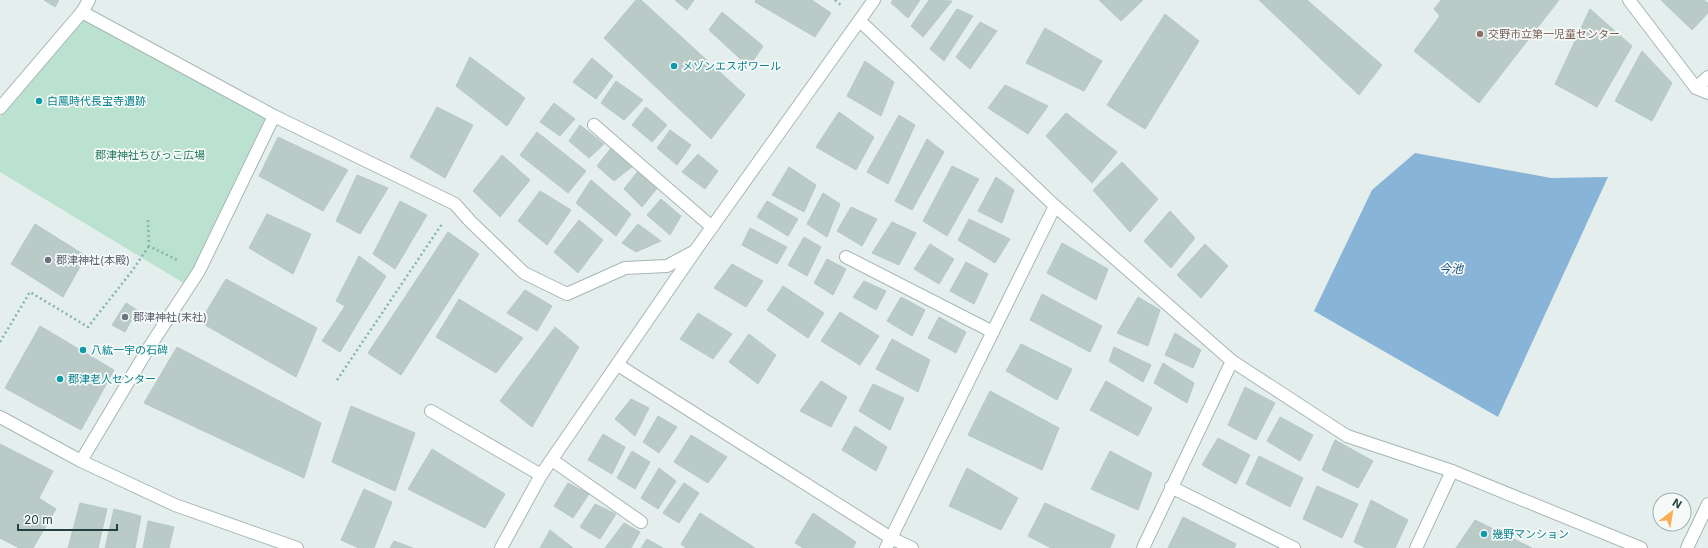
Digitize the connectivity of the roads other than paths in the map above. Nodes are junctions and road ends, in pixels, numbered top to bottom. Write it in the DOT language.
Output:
graph roads {
  1 [pos="89,0"];
  2 [pos="874,0"];
  3 [pos="1629,0"];
  4 [pos="82,12"];
  5 [pos="860,21"];
  6 [pos="1708,77"];
  7 [pos="1696,88"];
  8 [pos="1708,93"];
  9 [pos="0,108"];
  10 [pos="274,116"];
  11 [pos="594,125"];
  12 [pos="1055,206"];
  13 [pos="712,227"];
  14 [pos="695,251"];
  15 [pos="846,257"];
  16 [pos="993,332"];
  17 [pos="1232,362"];
  18 [pos="618,365"];
  19 [pos="431,411"];
  20 [pos="0,417"];
  21 [pos="552,460"];
  22 [pos="81,461"];
  23 [pos="1452,471"];
  24 [pos="541,475"];
  25 [pos="1171,487"];
  26 [pos="1708,504"];
  27 [pos="641,522"];
  28 [pos="889,543"];
  29 [pos="297,548"];
  30 [pos="501,548"];
  31 [pos="912,548"];
  32 [pos="1143,548"];
  33 [pos="1294,548"];
  34 [pos="1416,548"];
  35 [pos="1642,548"];
  36 [pos="1687,548"];
  1 -- 4 [label="street"];
  2 -- 5 [label="street"];
  3 -- 7 [label="street"];
  4 -- 9 [label="street"];
  4 -- 10 [label="street"];
  5 -- 12 [label="street"];
  5 -- 13 [label="street"];
  6 -- 7 [label="street"];
  7 -- 8 [label="street"];
  10 -- 14 [label="street"];
  10 -- 22 [label="street"];
  11 -- 13 [label="street"];
  12 -- 16 [label="street"];
  12 -- 17 [label="street"];
  13 -- 14 [label="street"];
  14 -- 18 [label="street"];
  15 -- 16 [label="street"];
  16 -- 28 [label="street"];
  17 -- 23 [label="street"];
  17 -- 25 [label="street"];
  18 -- 21 [label="street"];
  18 -- 28 [label="street"];
  19 -- 24 [label="street"];
  20 -- 22 [label="street"];
  21 -- 24 [label="street"];
  21 -- 27 [label="street"];
  22 -- 29 [label="street"];
  23 -- 34 [label="street"];
  23 -- 35 [label="street"];
  24 -- 30 [label="street"];
  25 -- 32 [label="street"];
  25 -- 33 [label="street"];
  26 -- 36 [label="street"];
  28 -- 31 [label="street"];
}
